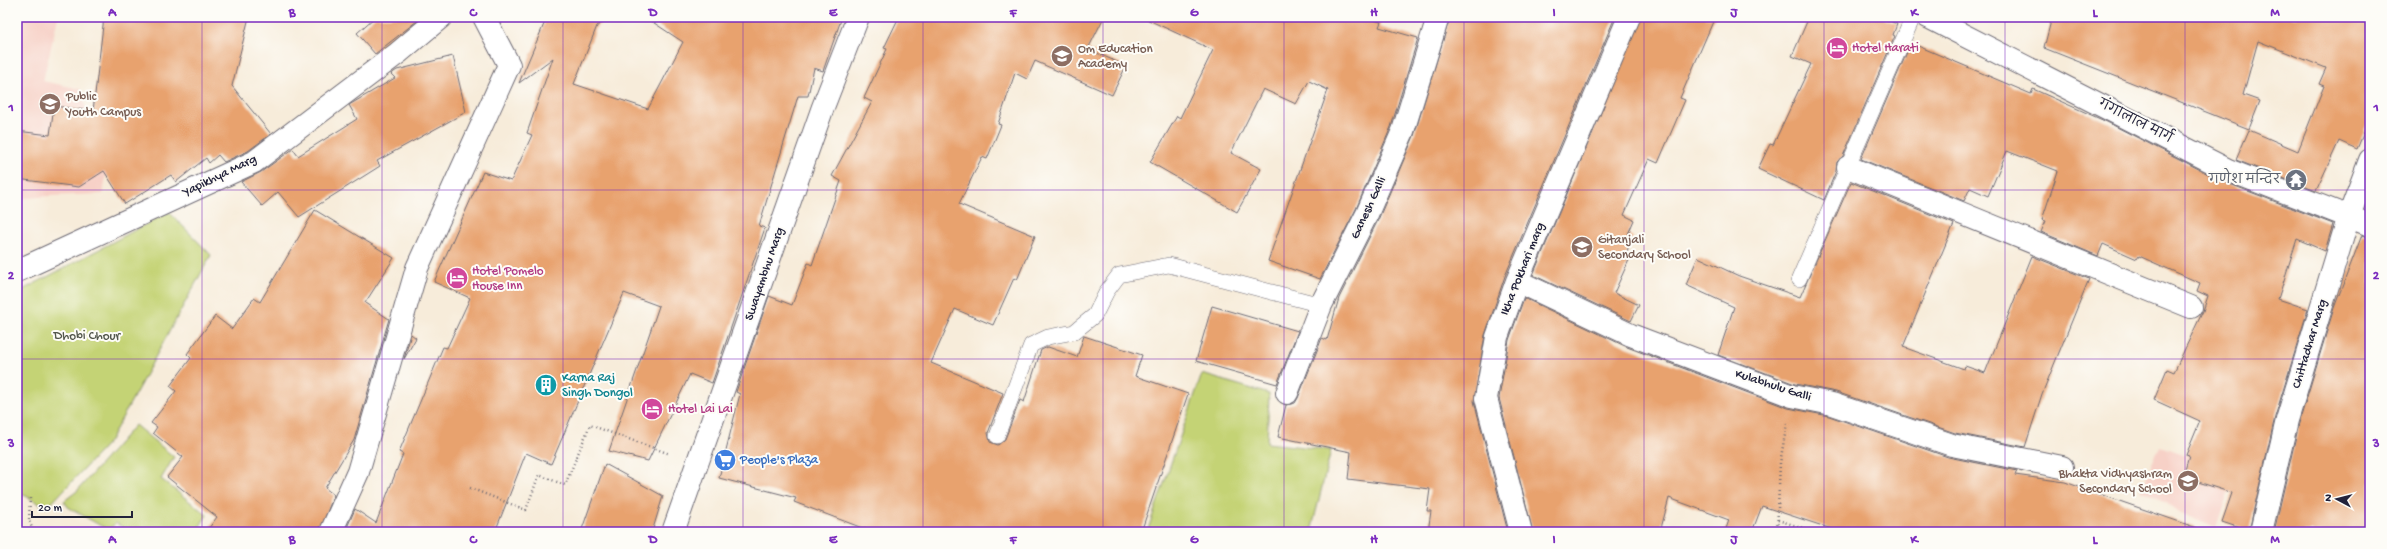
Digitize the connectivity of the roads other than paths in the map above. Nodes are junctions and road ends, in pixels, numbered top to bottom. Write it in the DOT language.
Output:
graph roads {
  1 [pos="440,17"];
  2 [pos="484,17"];
  3 [pos="858,17"];
  4 [pos="1438,17"];
  5 [pos="1629,17"];
  6 [pos="1913,17"];
  7 [pos="1928,17"];
  8 [pos="2370,160"];
  9 [pos="1848,167"];
  10 [pos="2349,216"];
  11 [pos="2370,225"];
  12 [pos="17,271"];
  13 [pos="1799,279"];
  14 [pos="1518,281"];
  15 [pos="1321,305"];
  16 [pos="2191,308"];
  17 [pos="1287,393"];
  18 [pos="997,436"];
  19 [pos="2062,467"];
  20 [pos="331,532"];
  21 [pos="673,532"];
  22 [pos="1521,532"];
  23 [pos="2261,532"];
  1 -- 12 [label="street, Yapikhya Marg"];
  2 -- 20 [label="street"];
  3 -- 21 [label="street, Swayambhu Marg"];
  4 -- 15 [label="street, Ganesh Galli"];
  5 -- 14 [label="street, Ikha Pokhari marg"];
  6 -- 9 [label="lane"];
  7 -- 10 [label="street, गंगालाल मार्ग"];
  8 -- 10 [label="street, Chittadhar Marg"];
  9 -- 13 [label="lane"];
  9 -- 16 [label="street"];
  10 -- 11 [label="street, गंगालाल मार्ग"];
  10 -- 23 [label="street, Chittadhar Marg"];
  14 -- 19 [label="street, Kulabhulu Galli"];
  14 -- 22 [label="street, Ikha Pokhari marg"];
  15 -- 17 [label="street, Ganesh Galli"];
  15 -- 18 [label="lane"];
}
